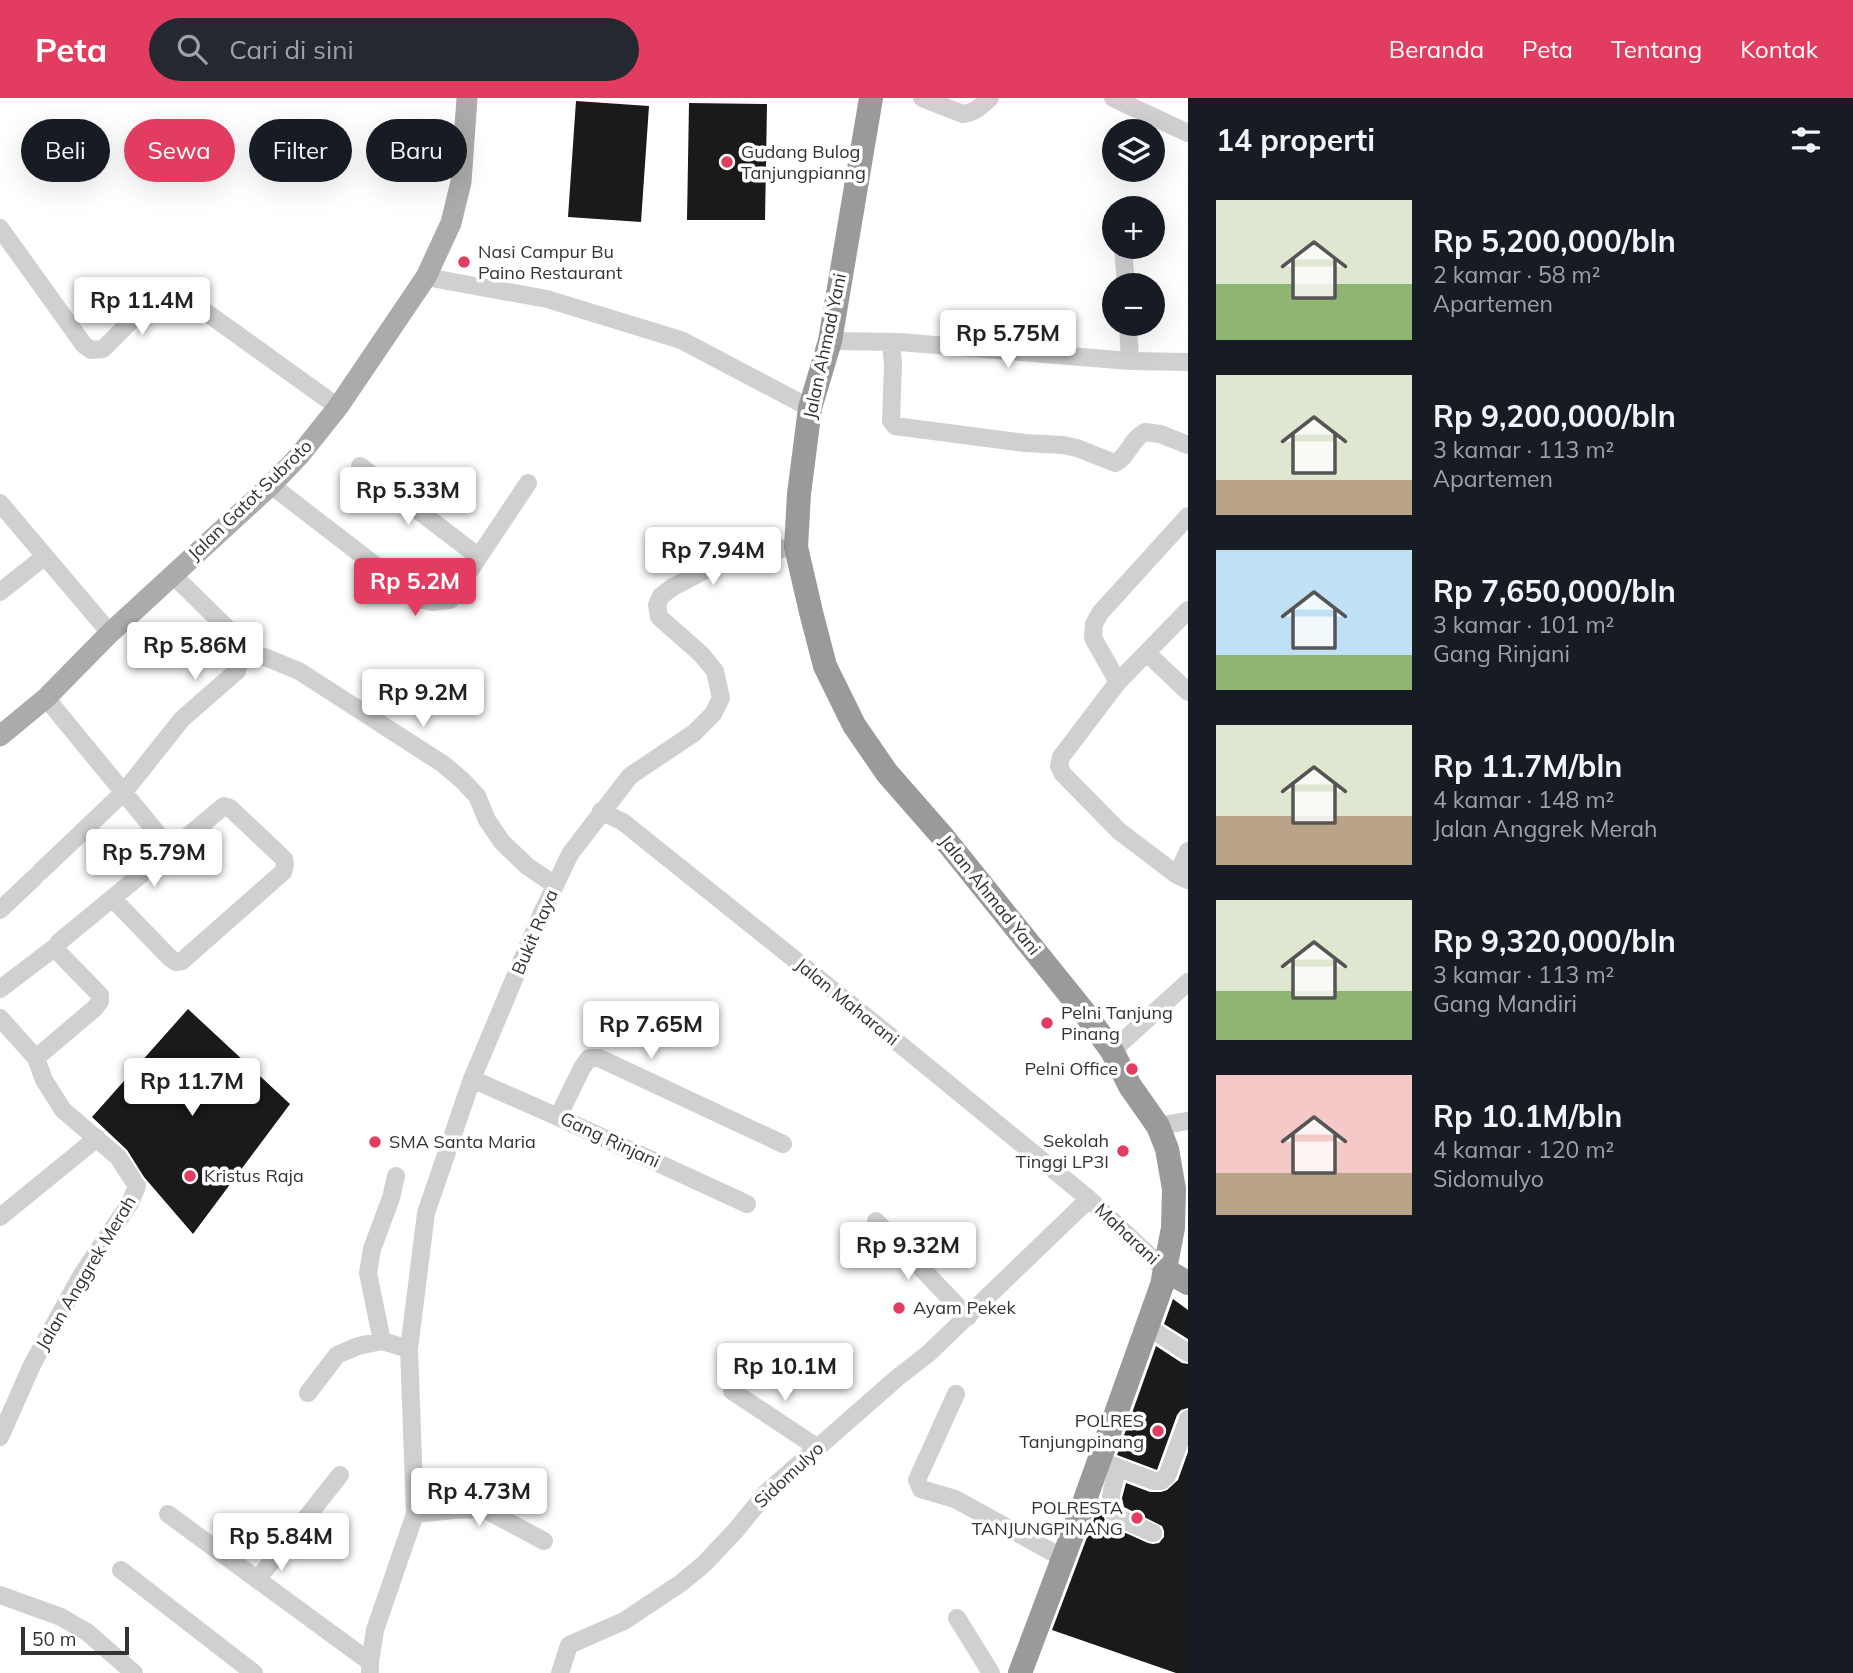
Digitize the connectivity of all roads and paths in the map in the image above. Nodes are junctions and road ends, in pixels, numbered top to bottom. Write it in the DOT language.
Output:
graph roads {
  1 [pos="467,98"];
  2 [pos="871,98"];
  3 [pos="922,98"];
  4 [pos="990,98"];
  5 [pos="1113,98"];
  6 [pos="1188,134"];
  7 [pos="0,228"];
  8 [pos="426,276"];
  9 [pos="1129,336"];
  10 [pos="830,341"];
  11 [pos="891,342"];
  12 [pos="1130,361"];
  13 [pos="1188,362"];
  14 [pos="338,407"];
  15 [pos="810,408"];
  16 [pos="1188,445"];
  17 [pos="360,466"];
  18 [pos="528,483"];
  19 [pos="271,485"];
  20 [pos="0,503"];
  21 [pos="1188,516"];
  22 [pos="796,547"];
  23 [pos="44,557"];
  24 [pos="479,557"];
  25 [pos="173,575"];
  26 [pos="0,592"];
  27 [pos="1188,610"];
  28 [pos="110,633"];
  29 [pos="239,650"];
  30 [pos="1147,653"];
  31 [pos="1118,682"];
  32 [pos="1188,692"];
  33 [pos="46,698"];
  34 [pos="0,736"];
  35 [pos="124,792"];
  36 [pos="601,811"];
  37 [pos="171,849"];
  38 [pos="1188,851"];
  39 [pos="1183,877"];
  40 [pos="555,885"];
  41 [pos="113,899"];
  42 [pos="0,910"];
  43 [pos="57,948"];
  44 [pos="1188,982"];
  45 [pos="0,989"];
  46 [pos="0,1018"];
  47 [pos="1112,1051"];
  48 [pos="36,1058"];
  49 [pos="472,1079"];
  50 [pos="558,1116"];
  51 [pos="1188,1121"];
  52 [pos="1158,1126"];
  53 [pos="97,1138"];
  54 [pos="783,1144"];
  55 [pos="396,1176"];
  56 [pos="1089,1199"];
  57 [pos="747,1204"];
  58 [pos="0,1217"];
  59 [pos="876,1221"];
  60 [pos="1165,1270"];
  61 [pos="1188,1283"];
  62 [pos="968,1317"];
  63 [pos="1148,1327"];
  64 [pos="382,1341"];
  65 [pos="409,1349"];
  66 [pos="1188,1353"];
  67 [pos="732,1391"];
  68 [pos="308,1393"];
  69 [pos="956,1394"];
  70 [pos="1188,1419"];
  71 [pos="0,1437"];
  72 [pos="817,1448"];
  73 [pos="1108,1464"];
  74 [pos="340,1475"];
  75 [pos="168,1514"];
  76 [pos="415,1514"];
  77 [pos="1153,1533"];
  78 [pos="544,1541"];
  79 [pos="1063,1559"];
  80 [pos="121,1570"];
  81 [pos="257,1580"];
  82 [pos="0,1595"];
  83 [pos="957,1618"];
  84 [pos="370,1668"];
  85 [pos="134,1673"];
  86 [pos="254,1673"];
  87 [pos="560,1673"];
  88 [pos="991,1673"];
  89 [pos="1020,1673"];
  1 -- 8 [label="main road, Jalan Gatot Subroto"];
  2 -- 10 [label="highway, Jalan Ahmad Yani"];
  3 -- 4 [label="street"];
  5 -- 6 [label="street"];
  7 -- 14 [label="street"];
  8 -- 14 [label="main road, Jalan Gatot Subroto"];
  8 -- 15 [label="street"];
  9 -- 12 [label="street"];
  10 -- 11 [label="street"];
  10 -- 15 [label="highway, Jalan Ahmad Yani"];
  11 -- 12 [label="street"];
  11 -- 16 [label="street"];
  12 -- 13 [label="street"];
  14 -- 19 [label="main road, Jalan Gatot Subroto"];
  15 -- 22 [label="highway, Jalan Ahmad Yani"];
  17 -- 24 [label="street"];
  18 -- 24 [label="street"];
  19 -- 24 [label="street"];
  19 -- 25 [label="main road, Jalan Gatot Subroto"];
  20 -- 23 [label="street"];
  21 -- 31 [label="street"];
  22 -- 36 [label="street, Bukit Raya"];
  22 -- 47 [label="highway, Jalan Ahmad Yani"];
  23 -- 26 [label="street"];
  23 -- 28 [label="street"];
  25 -- 28 [label="main road, Jalan Gatot Subroto"];
  25 -- 29 [label="street"];
  27 -- 30 [label="street"];
  28 -- 33 [label="main road, Jalan Gatot Subroto"];
  29 -- 35 [label="street"];
  29 -- 40 [label="street"];
  30 -- 31 [label="street"];
  30 -- 32 [label="street"];
  31 -- 39 [label="street"];
  33 -- 34 [label="main road, Jalan Gatot Subroto"];
  33 -- 35 [label="street"];
  35 -- 37 [label="street"];
  35 -- 42 [label="street"];
  36 -- 40 [label="street, Bukit Raya"];
  36 -- 56 [label="street, Jalan Maharani"];
  37 -- 41 [label="street"];
  37 -- 41 [label="street"];
  38 -- 39 [label="street"];
  40 -- 49 [label="street, Bukit Raya"];
  41 -- 43 [label="street"];
  43 -- 45 [label="street"];
  43 -- 48 [label="street"];
  44 -- 47 [label="street"];
  46 -- 48 [label="street"];
  47 -- 52 [label="highway, Jalan Ahmad Yani"];
  48 -- 53 [label="street"];
  49 -- 50 [label="street, Gang Rinjani"];
  49 -- 65 [label="street, Bukit Raya"];
  50 -- 54 [label="street"];
  50 -- 57 [label="street, Gang Rinjani"];
  51 -- 52 [label="street"];
  52 -- 60 [label="highway, Jalan Ahmad Yani"];
  53 -- 58 [label="street"];
  53 -- 71 [label="street, Jalan Anggrek Merah"];
  55 -- 64 [label="street"];
  56 -- 60 [label="street, Maharani"];
  56 -- 62 [label="street, Sidomulyo"];
  59 -- 62 [label="street"];
  60 -- 61 [label="highway"];
  60 -- 63 [label="highway, Jalan Ahmad Yani"];
  62 -- 72 [label="street, Sidomulyo"];
  63 -- 66 [label="street"];
  63 -- 73 [label="highway, Jalan Ahmad Yani"];
  64 -- 65 [label="street"];
  64 -- 68 [label="street"];
  65 -- 76 [label="street, Bukit Raya"];
  67 -- 72 [label="street"];
  69 -- 79 [label="street"];
  70 -- 73 [label="street"];
  72 -- 87 [label="street, Sidomulyo"];
  73 -- 77 [label="street"];
  73 -- 79 [label="highway, Jalan Ahmad Yani"];
  74 -- 81 [label="street"];
  75 -- 81 [label="street"];
  76 -- 78 [label="street"];
  76 -- 84 [label="street"];
  79 -- 89 [label="highway, Jalan Ahmad Yani"];
  80 -- 86 [label="street"];
  81 -- 84 [label="street"];
  82 -- 85 [label="street"];
  83 -- 88 [label="street"];
}
